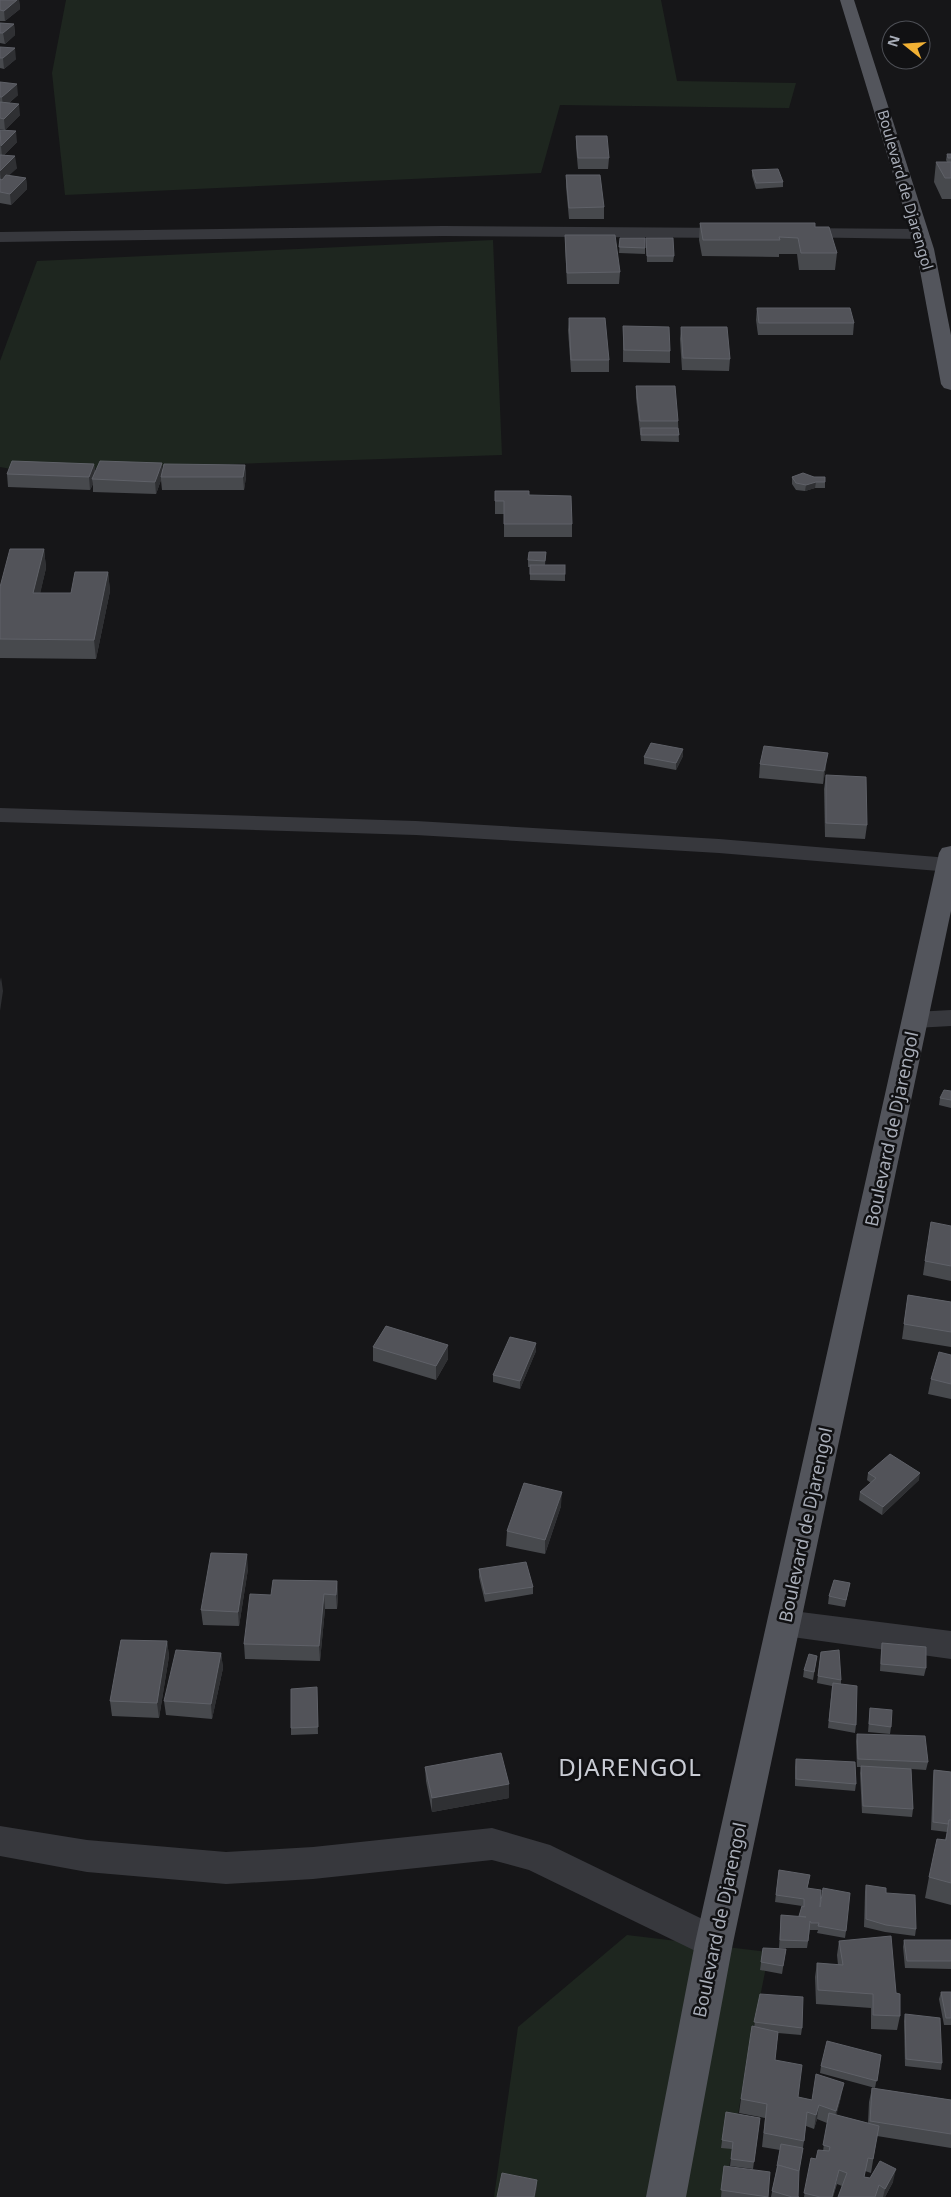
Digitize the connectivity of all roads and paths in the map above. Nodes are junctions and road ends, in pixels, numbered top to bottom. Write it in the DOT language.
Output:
graph roads {
  1 [pos="847,0"];
  2 [pos="751,233"];
  3 [pos="781,233"];
  4 [pos="920,234"];
  5 [pos="0,237"];
  6 [pos="951,384"];
  7 [pos="0,815"];
  8 [pos="950,859"];
  9 [pos="951,1018"];
  10 [pos="915,1020"];
  11 [pos="785,1623"];
  12 [pos="951,1645"];
  13 [pos="0,1841"];
  14 [pos="714,1943"];
  15 [pos="666,2197"];
  1 -- 4 [label="main road, Boulevard de Djarengol"];
  2 -- 5 [label="street"];
  3 -- 4 [label="street"];
  4 -- 6 [label="main road, Boulevard de Djarengol"];
  7 -- 8 [label="street"];
  8 -- 10 [label="main road, Boulevard de Djarengol"];
  9 -- 10 [label="street"];
  10 -- 11 [label="main road, Boulevard de Djarengol"];
  11 -- 12 [label="street"];
  11 -- 14 [label="main road, Boulevard de Djarengol"];
  13 -- 14 [label="street"];
  14 -- 15 [label="main road, Boulevard de Djarengol"];
}
